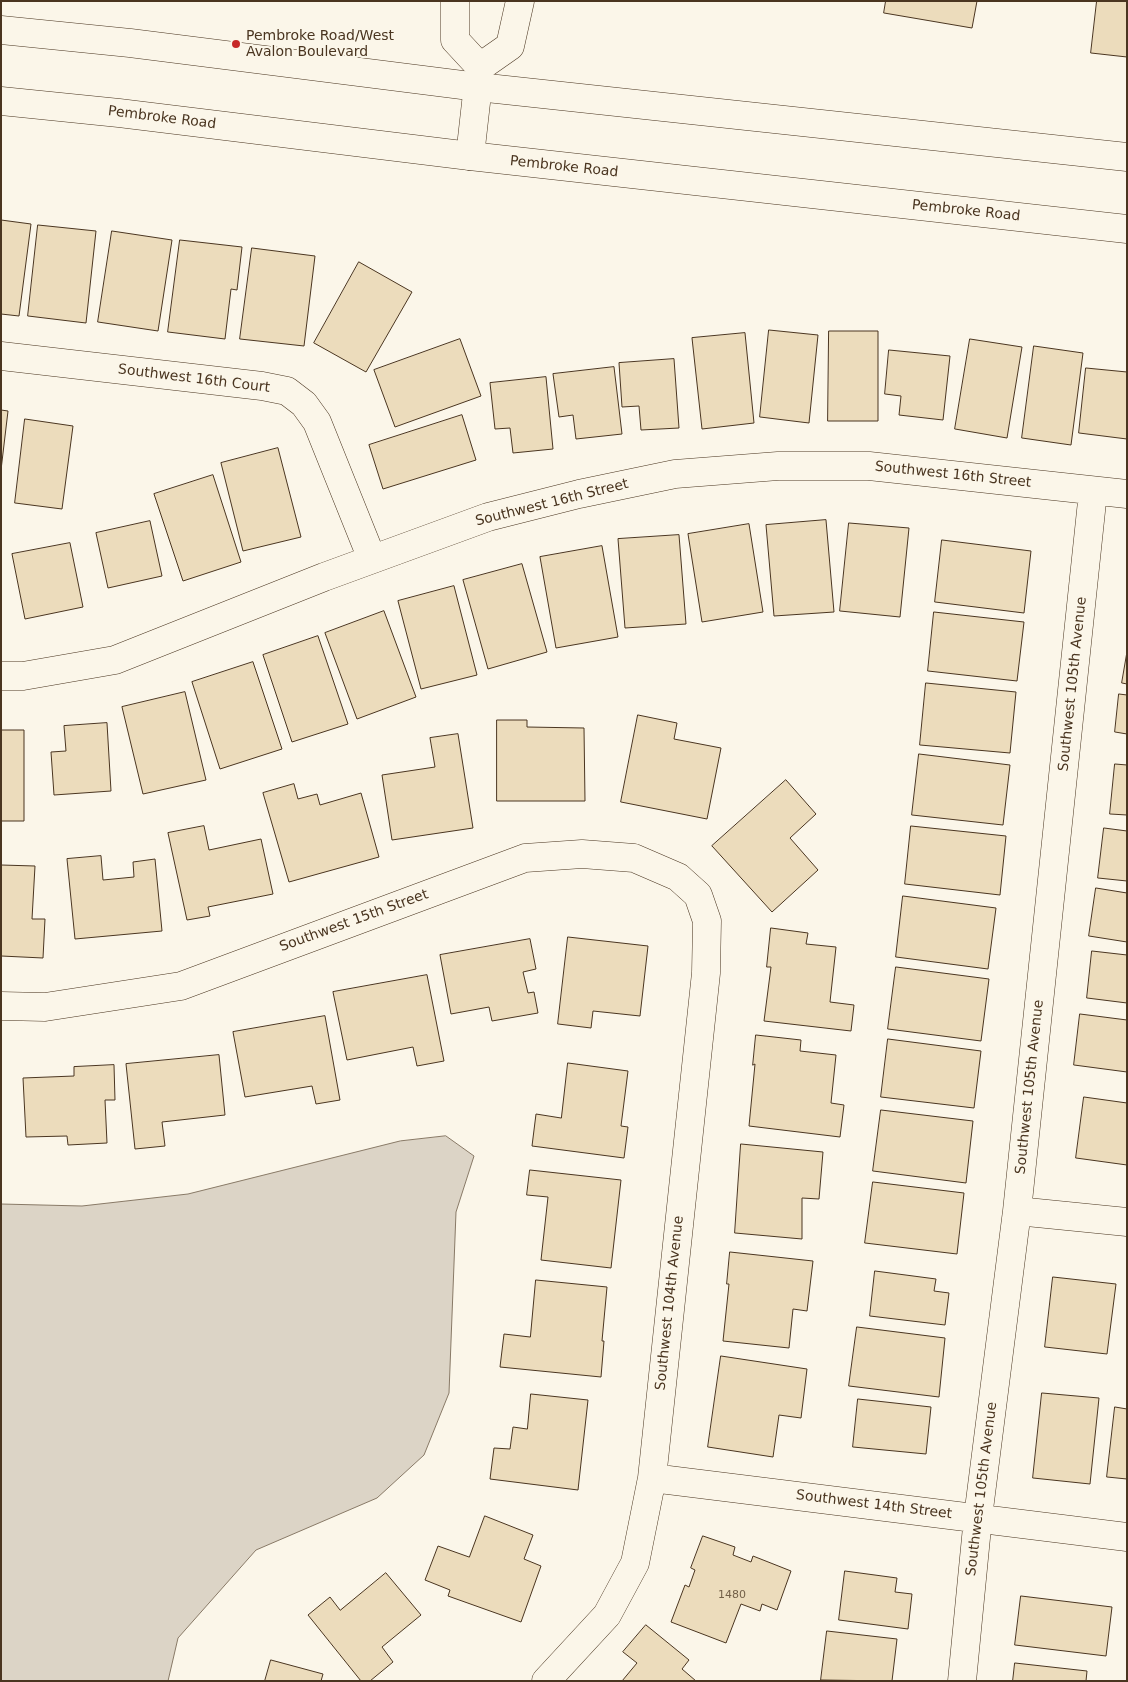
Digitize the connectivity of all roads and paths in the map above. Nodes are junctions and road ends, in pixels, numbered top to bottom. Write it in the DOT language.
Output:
graph roads {
  1 [pos="455,1"];
  2 [pos="520,1"];
  3 [pos="1,30"];
  4 [pos="479,77"];
  5 [pos="1,101"];
  6 [pos="470,156"];
  7 [pos="1127,157"];
  8 [pos="1127,229"];
  9 [pos="1,356"];
  10 [pos="1093,492"];
  11 [pos="1127,494"];
  12 [pos="372,559"];
  13 [pos="1,676"];
  14 [pos="698,895"];
  15 [pos="1,1006"];
  16 [pos="1017,1211"];
  17 [pos="1127,1222"];
  18 [pos="652,1478"];
  19 [pos="978,1517"];
  20 [pos="1127,1537"];
  21 [pos="546,1681"];
  22 [pos="962,1681"];
  1 -- 4 [label="street"];
  2 -- 4 [label="street"];
  3 -- 4 [label="street"];
  4 -- 6 [label="street"];
  4 -- 7 [label="street"];
  5 -- 6 [label="street, Pembroke Road"];
  6 -- 8 [label="street, Pembroke Road"];
  9 -- 12 [label="street, Southwest 16th Court"];
  10 -- 11 [label="street, Southwest 16th Street"];
  10 -- 12 [label="street, Southwest 16th Street"];
  10 -- 16 [label="street, Southwest 105th Avenue"];
  12 -- 13 [label="street, Southwest 16th Street"];
  14 -- 15 [label="street, Southwest 15th Street"];
  14 -- 18 [label="street, Southwest 104th Avenue"];
  16 -- 17 [label="street"];
  16 -- 19 [label="street, Southwest 105th Avenue"];
  18 -- 19 [label="street, Southwest 14th Street"];
  18 -- 21 [label="street, Southwest 104th Avenue"];
  19 -- 20 [label="street, Southwest 14th Street"];
  19 -- 22 [label="street, Southwest 105th Avenue"];
}
